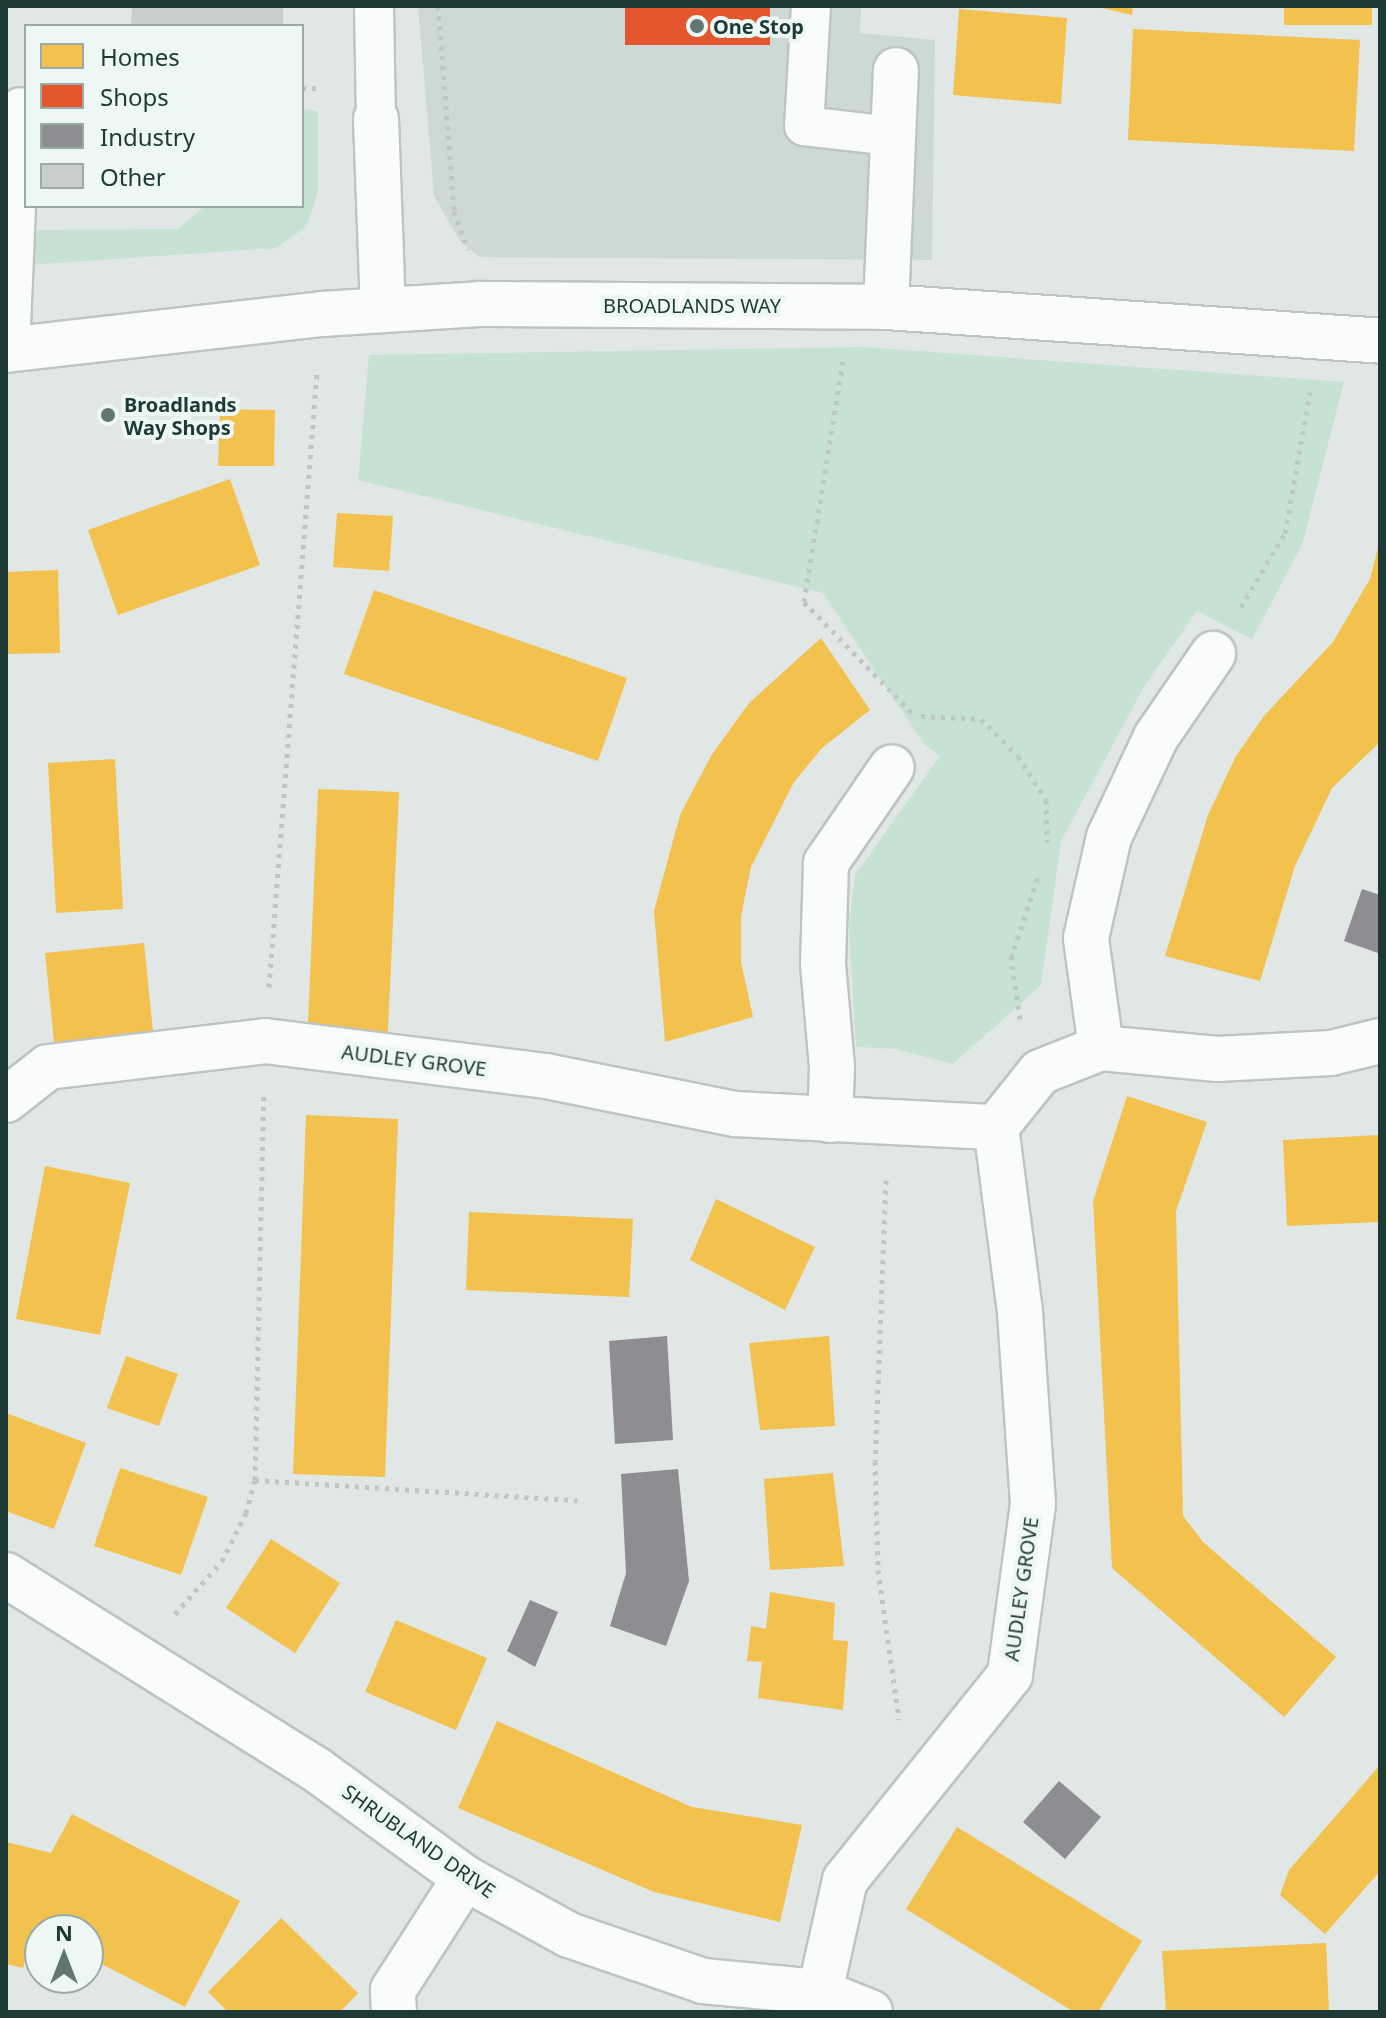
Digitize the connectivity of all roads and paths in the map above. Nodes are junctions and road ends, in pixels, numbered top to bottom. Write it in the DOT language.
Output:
graph roads {
  1 [pos="374,6"];
  2 [pos="438,6"];
  3 [pos="811,6"];
  4 [pos="896,70"];
  5 [pos="20,107"];
  6 [pos="376,119"];
  7 [pos="892,136"];
  8 [pos="10,250"];
  9 [pos="479,304"];
  10 [pos="868,307"];
  11 [pos="383,309"];
  12 [pos="322,314"];
  13 [pos="1321,335"];
  14 [pos="1380,341"];
  15 [pos="8,350"];
  16 [pos="1213,654"];
  17 [pos="915,716"];
  18 [pos="892,767"];
  19 [pos="1047,849"];
  20 [pos="1042,863"];
  21 [pos="265,1041"];
  22 [pos="1380,1041"];
  23 [pos="1101,1048"];
  24 [pos="1040,1072"];
  25 [pos="6,1100"];
  26 [pos="887,1119"];
  27 [pos="830,1120"];
  28 [pos="996,1127"];
  29 [pos="255,1480"];
  30 [pos="577,1500"];
  31 [pos="6,1575"];
  32 [pos="139,1655"];
  33 [pos="900,1806"];
  34 [pos="465,1878"];
  35 [pos="820,1992"];
  36 [pos="394,2012"];
  37 [pos="870,2012"];
  1 -- 6 [label="lane"];
  2 -- 9 [label="path"];
  3 -- 7 [label="lane"];
  4 -- 7 [label="street"];
  5 -- 8 [label="lane"];
  6 -- 11 [label="street"];
  7 -- 10 [label="street"];
  8 -- 15 [label="lane"];
  9 -- 10 [label="street, BROADLANDS WAY"];
  9 -- 11 [label="street, BROADLANDS WAY"];
  10 -- 13 [label="street, BROADLANDS WAY"];
  10 -- 17 [label="path"];
  11 -- 12 [label="street, BROADLANDS WAY"];
  12 -- 15 [label="street, BROADLANDS WAY"];
  12 -- 21 [label="path"];
  13 -- 14 [label="street, BROADLANDS WAY"];
  13 -- 16 [label="path"];
  16 -- 23 [label="street"];
  17 -- 18 [label="path"];
  17 -- 19 [label="path"];
  18 -- 27 [label="street"];
  20 -- 24 [label="path"];
  21 -- 25 [label="street, AUDLEY GROVE"];
  21 -- 27 [label="street, AUDLEY GROVE"];
  21 -- 29 [label="path"];
  22 -- 23 [label="street"];
  23 -- 24 [label="street"];
  24 -- 28 [label="street"];
  26 -- 27 [label="street, AUDLEY GROVE"];
  26 -- 28 [label="street, AUDLEY GROVE"];
  26 -- 33 [label="path"];
  28 -- 33 [label="street, AUDLEY GROVE"];
  29 -- 30 [label="path"];
  29 -- 32 [label="path"];
  31 -- 32 [label="street, SHRUBLAND DRIVE"];
  32 -- 34 [label="street, SHRUBLAND DRIVE"];
  33 -- 35 [label="street, AUDLEY GROVE"];
  34 -- 35 [label="street, SHRUBLAND DRIVE"];
  34 -- 36 [label="street"];
  35 -- 37 [label="street, SHRUBLAND DRIVE"];
}
